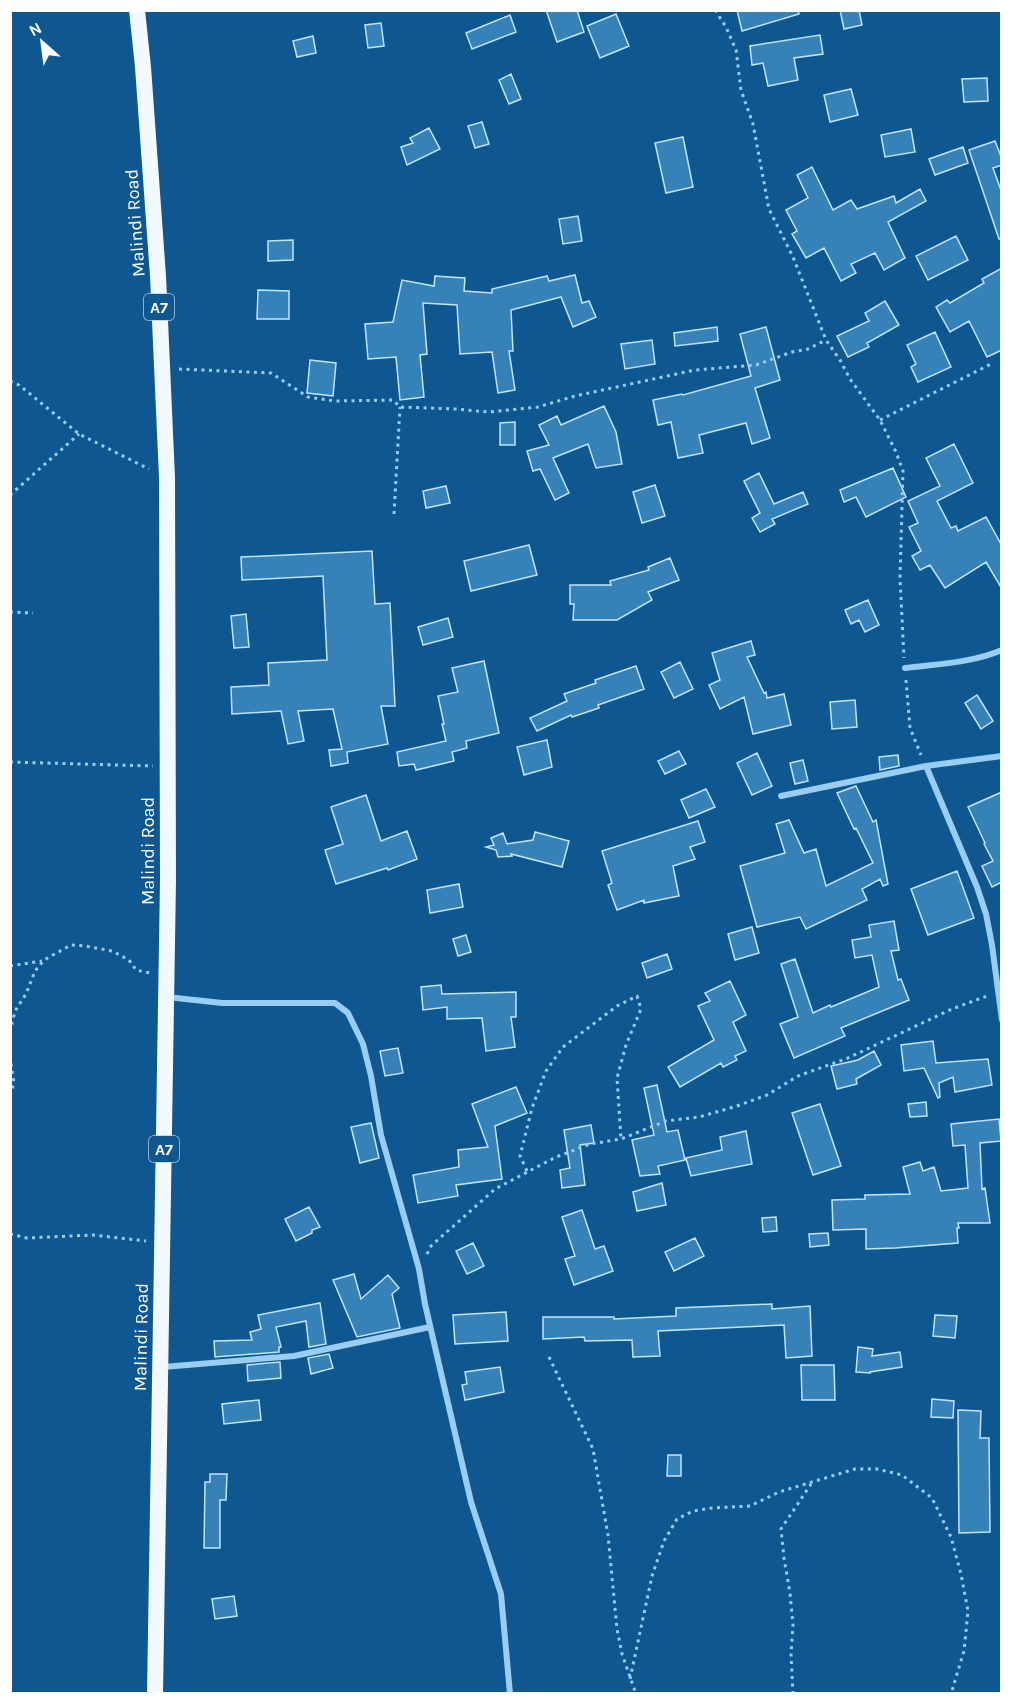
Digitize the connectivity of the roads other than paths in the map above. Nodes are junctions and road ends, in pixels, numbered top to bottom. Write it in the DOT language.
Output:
graph roads {
  1 [pos="137,10"];
  2 [pos="1002,650"];
  3 [pos="904,668"];
  4 [pos="1002,756"];
  5 [pos="926,766"];
  6 [pos="781,796"];
  7 [pos="166,997"];
  8 [pos="1002,1020"];
  9 [pos="430,1327"];
  10 [pos="159,1367"];
  11 [pos="155,1694"];
  12 [pos="510,1694"];
  1 -- 7 [label="highway, Malindi Road / A7"];
  2 -- 3 [label="street"];
  4 -- 5 [label="street"];
  5 -- 6 [label="street"];
  5 -- 8 [label="street"];
  7 -- 9 [label="street"];
  7 -- 10 [label="highway, Malindi Road / A7"];
  9 -- 10 [label="street"];
  9 -- 12 [label="street"];
  10 -- 11 [label="highway, Malindi Road / A7"];
}
